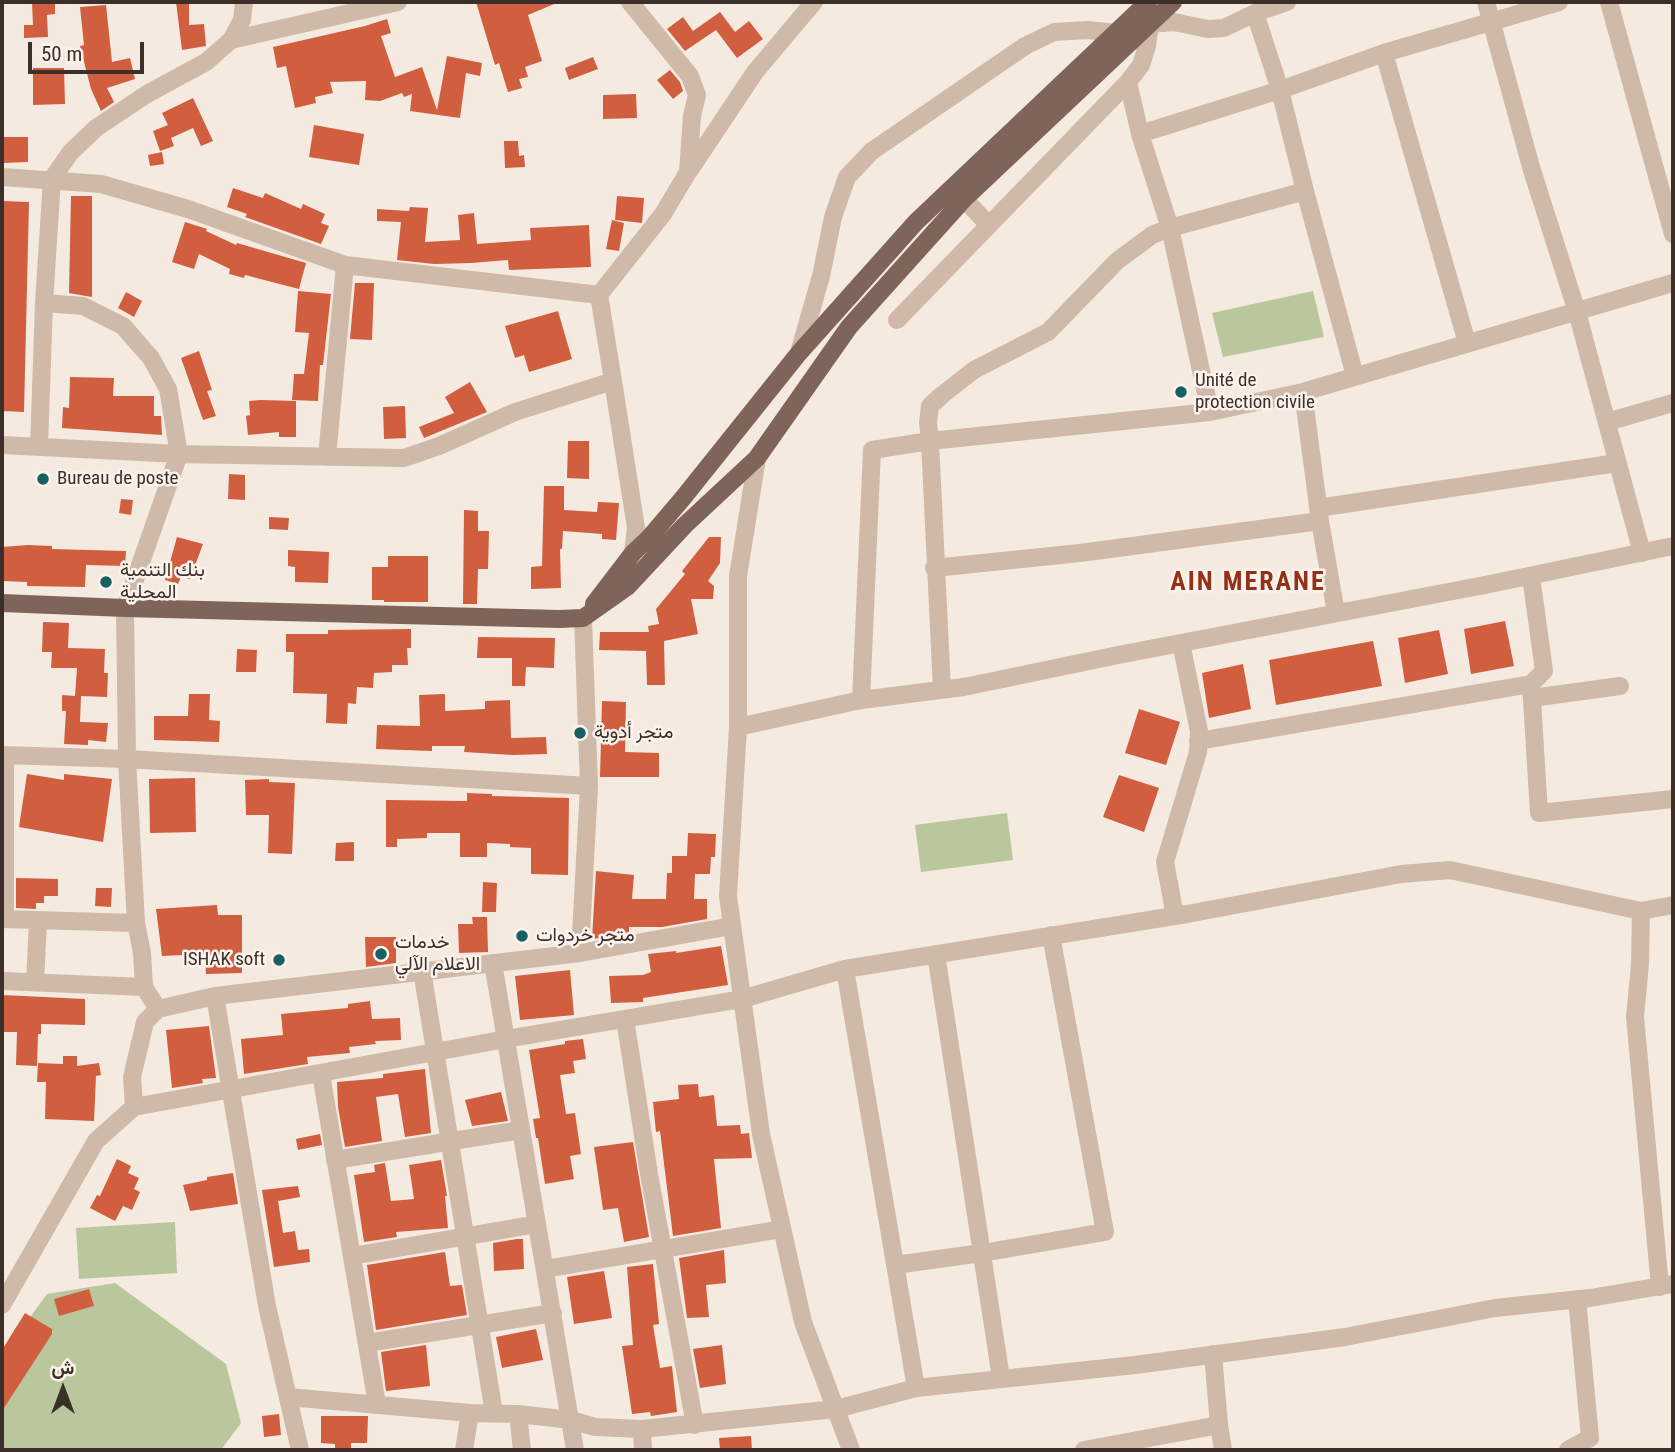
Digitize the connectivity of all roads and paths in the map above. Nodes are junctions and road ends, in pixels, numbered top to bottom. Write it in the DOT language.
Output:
graph roads {
  1 [pos="244,2"];
  2 [pos="398,2"];
  3 [pos="629,2"];
  4 [pos="814,2"];
  5 [pos="1148,2"];
  6 [pos="1173,2"];
  7 [pos="1287,2"];
  8 [pos="1486,2"];
  9 [pos="1559,2"];
  10 [pos="1609,2"];
  11 [pos="1255,13"];
  12 [pos="1491,22"];
  13 [pos="1150,24"];
  14 [pos="1116,33"];
  15 [pos="231,40"];
  16 [pos="1384,53"];
  17 [pos="1128,82"];
  18 [pos="1280,90"];
  19 [pos="1140,134"];
  20 [pos="688,172"];
  21 [pos="2,177"];
  22 [pos="52,179"];
  23 [pos="1305,191"];
  24 [pos="964,199"];
  25 [pos="989,225"];
  26 [pos="1170,228"];
  27 [pos="1673,234"];
  28 [pos="345,265"];
  29 [pos="1673,283"];
  30 [pos="599,295"];
  31 [pos="44,303"];
  32 [pos="1577,312"];
  33 [pos="897,320"];
  34 [pos="1467,343"];
  35 [pos="799,353"];
  36 [pos="1355,376"];
  37 [pos="613,382"];
  38 [pos="1303,392"];
  39 [pos="1673,403"];
  40 [pos="1210,412"];
  41 [pos="1607,422"];
  42 [pos="930,441"];
  43 [pos="2,445"];
  44 [pos="39,446"];
  45 [pos="179,454"];
  46 [pos="327,457"];
  47 [pos="757,458"];
  48 [pos="1617,463"];
  49 [pos="1319,515"];
  50 [pos="1673,546"];
  51 [pos="633,553"];
  52 [pos="1642,553"];
  53 [pos="934,568"];
  54 [pos="1531,576"];
  55 [pos="2,603"];
  56 [pos="125,608"];
  57 [pos="1336,613"];
  58 [pos="583,618"];
  59 [pos="1181,643"];
  60 [pos="1620,686"];
  61 [pos="942,690"];
  62 [pos="1531,691"];
  63 [pos="861,701"];
  64 [pos="738,727"];
  65 [pos="1198,741"];
  66 [pos="4,755"];
  67 [pos="127,759"];
  68 [pos="589,786"];
  69 [pos="1673,799"];
  70 [pos="3,845"];
  71 [pos="1673,905"];
  72 [pos="1641,911"];
  73 [pos="1175,916"];
  74 [pos="3,919"];
  75 [pos="38,921"];
  76 [pos="136,923"];
  77 [pos="732,926"];
  78 [pos="1051,935"];
  79 [pos="580,953"];
  80 [pos="936,954"];
  81 [pos="493,963"];
  82 [pos="845,970"];
  83 [pos="422,971"];
  84 [pos="2,981"];
  85 [pos="35,982"];
  86 [pos="144,987"];
  87 [pos="215,996"];
  88 [pos="742,999"];
  89 [pos="158,1009"];
  90 [pos="625,1019"];
  91 [pos="506,1039"];
  92 [pos="435,1053"];
  93 [pos="321,1074"];
  94 [pos="230,1091"];
  95 [pos="134,1107"];
  96 [pos="521,1130"];
  97 [pos="449,1142"];
  98 [pos="335,1160"];
  99 [pos="537,1224"];
  100 [pos="782,1229"];
  101 [pos="465,1236"];
  102 [pos="663,1250"];
  103 [pos="982,1253"];
  104 [pos="352,1256"];
  105 [pos="895,1265"];
  106 [pos="545,1269"];
  107 [pos="1666,1285"];
  108 [pos="1577,1299"];
  109 [pos="2,1306"];
  110 [pos="552,1313"];
  111 [pos="480,1325"];
  112 [pos="367,1343"];
  113 [pos="1213,1354"];
  114 [pos="1001,1378"];
  115 [pos="916,1388"];
  116 [pos="288,1397"];
  117 [pos="377,1404"];
  118 [pos="836,1409"];
  119 [pos="470,1413"];
  120 [pos="494,1413"];
  121 [pos="518,1414"];
  122 [pos="571,1420"];
  123 [pos="695,1425"];
  124 [pos="1219,1425"];
  125 [pos="642,1429"];
  126 [pos="1590,1444"];
  127 [pos="300,1450"];
  128 [pos="464,1450"];
  129 [pos="522,1450"];
  130 [pos="575,1450"];
  131 [pos="643,1450"];
  132 [pos="851,1450"];
  133 [pos="1084,1450"];
  134 [pos="1223,1450"];
  135 [pos="1568,1450"];
  1 -- 15 [label="street"];
  2 -- 15 [label="street"];
  3 -- 20 [label="street"];
  4 -- 20 [label="street"];
  5 -- 14 [label="main road"];
  6 -- 13 [label="main road"];
  7 -- 11 [label="street"];
  8 -- 12 [label="street"];
  9 -- 12 [label="street"];
  10 -- 27 [label="street"];
  11 -- 13 [label="street"];
  11 -- 18 [label="street"];
  12 -- 16 [label="street"];
  12 -- 32 [label="street"];
  13 -- 17 [label="street"];
  13 -- 24 [label="main road"];
  14 -- 35 [label="main road"];
  14 -- 35 [label="street"];
  15 -- 22 [label="street"];
  16 -- 18 [label="street"];
  16 -- 34 [label="street"];
  17 -- 19 [label="street"];
  17 -- 25 [label="street"];
  18 -- 19 [label="street"];
  18 -- 23 [label="street"];
  19 -- 26 [label="street"];
  20 -- 30 [label="street"];
  21 -- 22 [label="street"];
  22 -- 28 [label="street"];
  22 -- 31 [label="street"];
  23 -- 26 [label="street"];
  23 -- 36 [label="street"];
  24 -- 25 [label="street"];
  24 -- 47 [label="main road"];
  25 -- 33 [label="street"];
  26 -- 40 [label="street"];
  26 -- 42 [label="street"];
  28 -- 30 [label="street"];
  28 -- 46 [label="street"];
  29 -- 32 [label="street"];
  30 -- 37 [label="street"];
  31 -- 44 [label="street"];
  31 -- 45 [label="street"];
  32 -- 34 [label="street"];
  32 -- 41 [label="street"];
  34 -- 36 [label="street"];
  35 -- 51 [label="main road"];
  36 -- 38 [label="street"];
  37 -- 46 [label="street"];
  37 -- 51 [label="street"];
  38 -- 40 [label="street"];
  38 -- 49 [label="street"];
  39 -- 41 [label="street"];
  40 -- 42 [label="street"];
  41 -- 48 [label="street"];
  42 -- 53 [label="street"];
  42 -- 63 [label="street"];
  43 -- 44 [label="street"];
  44 -- 45 [label="street"];
  45 -- 46 [label="street"];
  45 -- 56 [label="street"];
  47 -- 58 [label="main road"];
  47 -- 64 [label="street"];
  48 -- 49 [label="street"];
  48 -- 52 [label="street"];
  49 -- 53 [label="street"];
  49 -- 57 [label="street"];
  50 -- 52 [label="street"];
  51 -- 58 [label="main road"];
  52 -- 54 [label="street"];
  53 -- 61 [label="street"];
  54 -- 57 [label="street"];
  54 -- 62 [label="street"];
  55 -- 56 [label="main road"];
  56 -- 58 [label="main road"];
  56 -- 67 [label="street"];
  57 -- 59 [label="street"];
  58 -- 68 [label="street"];
  59 -- 61 [label="street"];
  59 -- 65 [label="street"];
  60 -- 62 [label="street"];
  61 -- 63 [label="street"];
  62 -- 65 [label="street"];
  62 -- 69 [label="street"];
  63 -- 64 [label="street"];
  64 -- 77 [label="street"];
  65 -- 73 [label="street"];
  66 -- 67 [label="street"];
  66 -- 70 [label="street"];
  67 -- 68 [label="street"];
  67 -- 76 [label="street"];
  68 -- 79 [label="street"];
  70 -- 74 [label="street"];
  71 -- 72 [label="street"];
  72 -- 73 [label="street"];
  72 -- 107 [label="street"];
  73 -- 78 [label="street"];
  74 -- 75 [label="street"];
  75 -- 76 [label="street"];
  75 -- 85 [label="street"];
  76 -- 86 [label="street"];
  77 -- 79 [label="street"];
  77 -- 88 [label="street"];
  78 -- 80 [label="street"];
  78 -- 103 [label="street"];
  79 -- 81 [label="street"];
  80 -- 82 [label="street"];
  80 -- 103 [label="street"];
  81 -- 83 [label="street"];
  81 -- 91 [label="street"];
  82 -- 88 [label="street"];
  82 -- 105 [label="street"];
  83 -- 87 [label="street"];
  83 -- 92 [label="street"];
  84 -- 85 [label="street"];
  85 -- 86 [label="street"];
  86 -- 89 [label="street"];
  87 -- 89 [label="street"];
  87 -- 94 [label="street"];
  88 -- 90 [label="street"];
  88 -- 100 [label="street"];
  89 -- 95 [label="street"];
  90 -- 91 [label="street"];
  90 -- 102 [label="street"];
  91 -- 92 [label="street"];
  91 -- 96 [label="street"];
  92 -- 93 [label="street"];
  92 -- 97 [label="street"];
  93 -- 94 [label="street"];
  93 -- 98 [label="street"];
  94 -- 95 [label="street"];
  94 -- 116 [label="street"];
  95 -- 109 [label="street"];
  96 -- 97 [label="street"];
  96 -- 99 [label="street"];
  97 -- 98 [label="street"];
  97 -- 101 [label="street"];
  98 -- 104 [label="street"];
  99 -- 101 [label="street"];
  99 -- 106 [label="street"];
  100 -- 102 [label="street"];
  100 -- 118 [label="street"];
  101 -- 104 [label="street"];
  101 -- 111 [label="street"];
  102 -- 106 [label="street"];
  102 -- 123 [label="street"];
  103 -- 105 [label="street"];
  103 -- 114 [label="street"];
  104 -- 112 [label="street"];
  105 -- 115 [label="street"];
  106 -- 110 [label="street"];
  107 -- 108 [label="street"];
  108 -- 113 [label="street"];
  108 -- 126 [label="street"];
  110 -- 111 [label="street"];
  110 -- 122 [label="street"];
  111 -- 112 [label="street"];
  111 -- 120 [label="street"];
  112 -- 117 [label="street"];
  113 -- 114 [label="street"];
  113 -- 124 [label="street"];
  114 -- 115 [label="street"];
  115 -- 118 [label="street"];
  116 -- 117 [label="street"];
  116 -- 127 [label="street"];
  117 -- 119 [label="street"];
  118 -- 123 [label="street"];
  118 -- 132 [label="street"];
  119 -- 120 [label="street"];
  119 -- 128 [label="street"];
  120 -- 121 [label="street"];
  121 -- 122 [label="street"];
  121 -- 129 [label="street"];
  122 -- 125 [label="street"];
  122 -- 130 [label="street"];
  123 -- 125 [label="street"];
  124 -- 133 [label="street"];
  124 -- 134 [label="street"];
  125 -- 131 [label="street"];
  126 -- 135 [label="street"];
}
